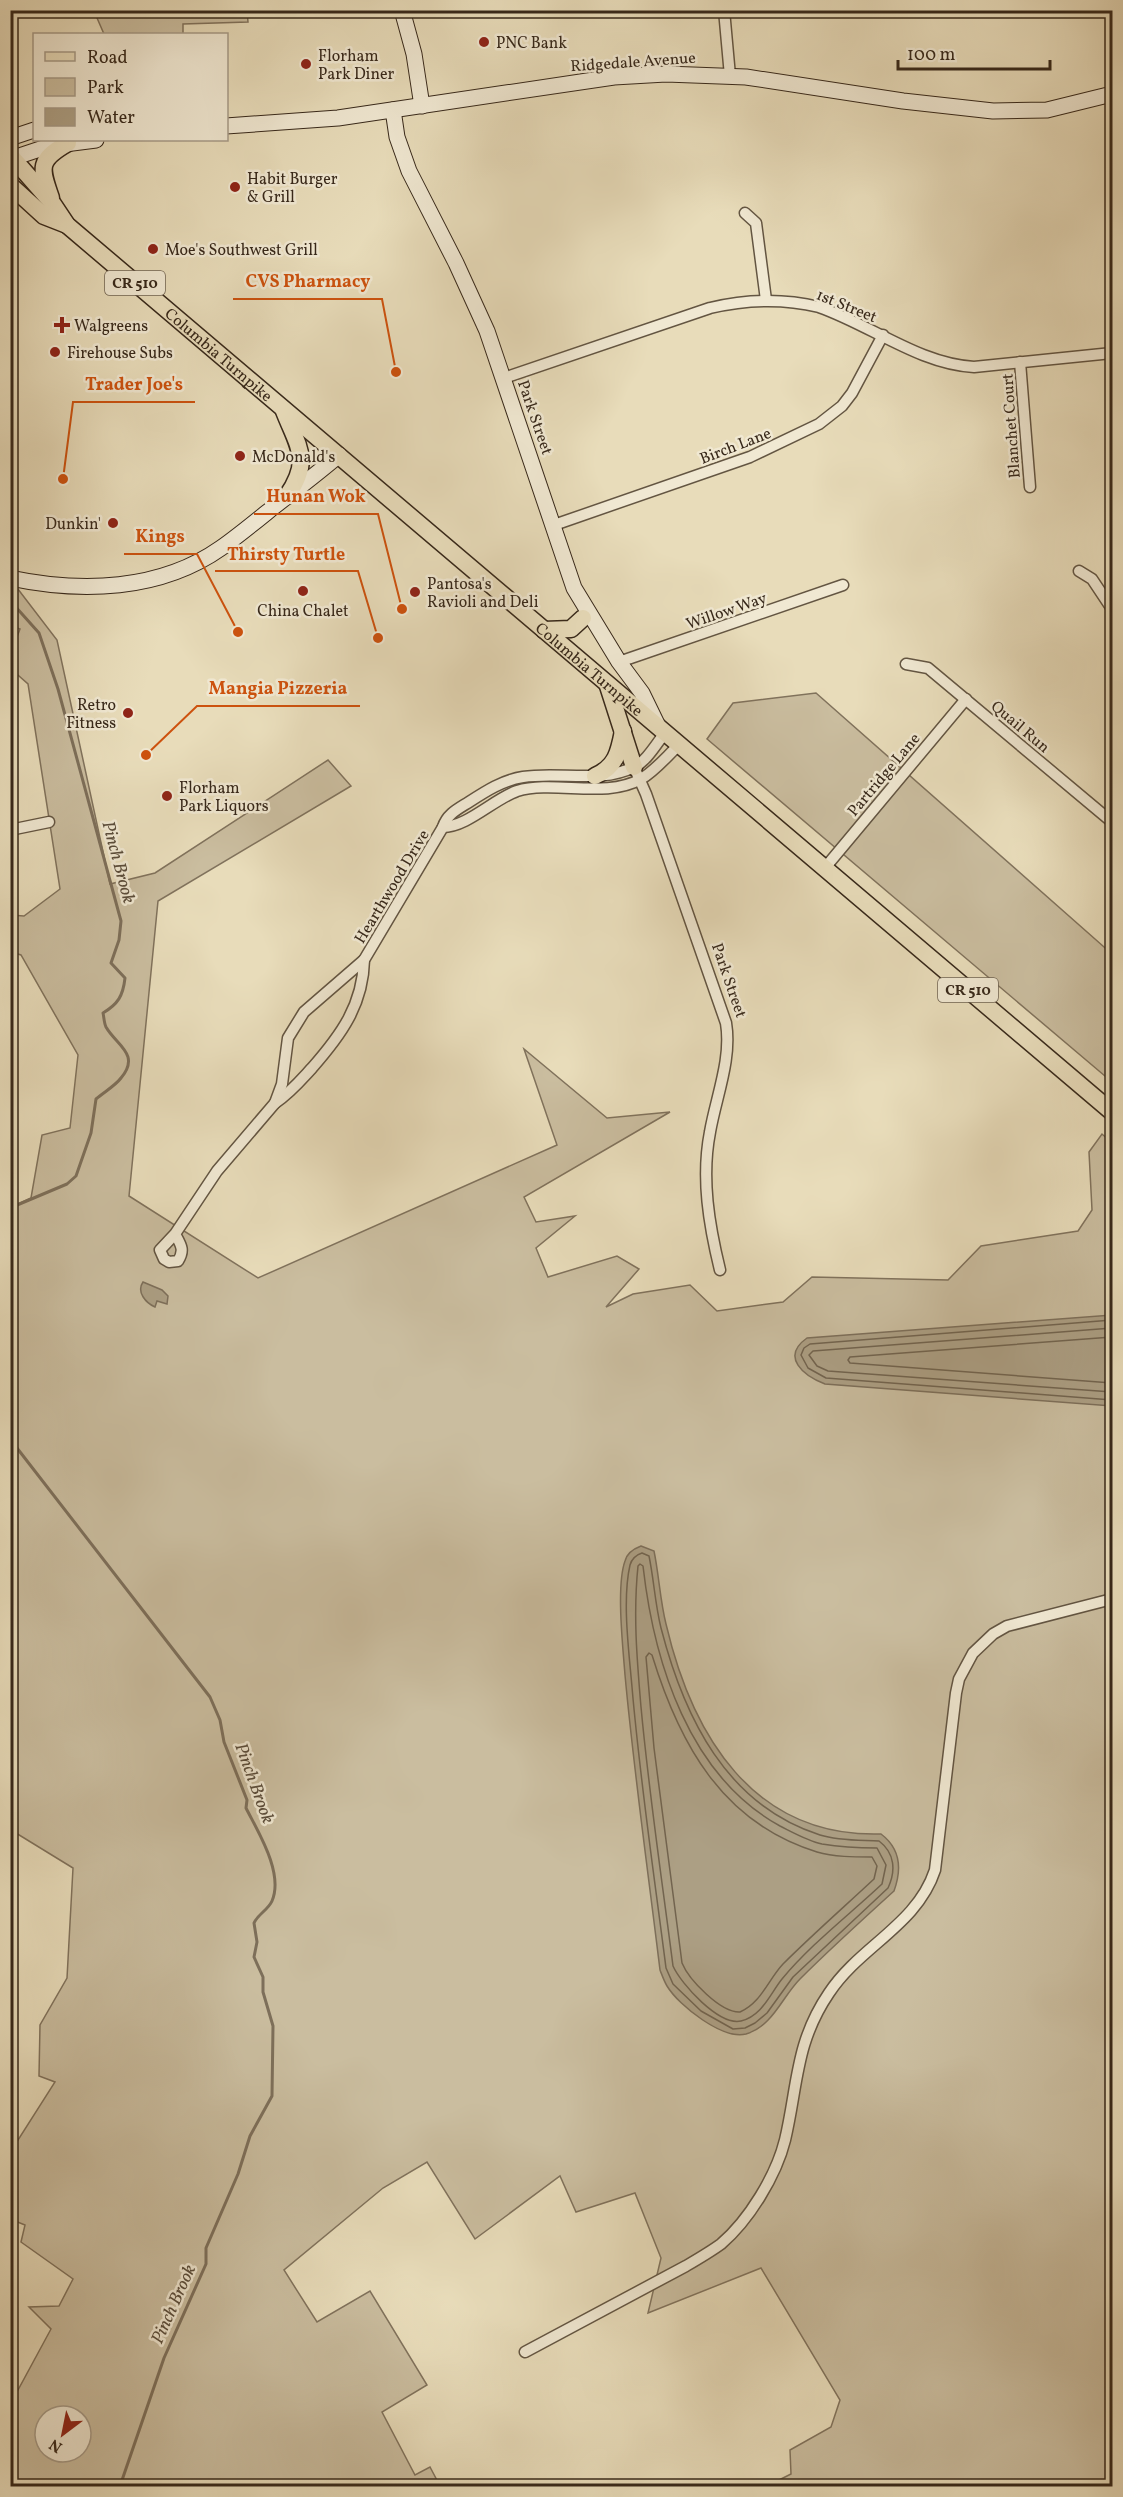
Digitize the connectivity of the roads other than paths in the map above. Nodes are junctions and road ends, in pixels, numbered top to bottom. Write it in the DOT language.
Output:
graph roads {
  1 [pos="402,10"];
  2 [pos="724,10"];
  3 [pos="730,76"];
  4 [pos="1113,94"];
  5 [pos="422,106"];
  6 [pos="393,110"];
  7 [pos="228,126"];
  8 [pos="33,130"];
  9 [pos="10,138"];
  10 [pos="95,141"];
  11 [pos="68,143"];
  12 [pos="11,157"];
  13 [pos="10,185"];
  14 [pos="53,204"];
  15 [pos="745,213"];
  16 [pos="67,225"];
  17 [pos="766,300"];
  18 [pos="883,335"];
  19 [pos="1113,353"];
  20 [pos="1020,362"];
  21 [pos="504,378"];
  22 [pos="282,407"];
  23 [pos="339,455"];
  24 [pos="1030,487"];
  25 [pos="287,496"];
  26 [pos="554,525"];
  27 [pos="1079,572"];
  28 [pos="10,578"];
  29 [pos="843,585"];
  30 [pos="579,599"];
  31 [pos="1113,609"];
  32 [pos="583,618"];
  33 [pos="544,630"];
  34 [pos="619,662"];
  35 [pos="906,664"];
  36 [pos="608,685"];
  37 [pos="966,699"];
  38 [pos="624,730"];
  39 [pos="661,730"];
  40 [pos="680,745"];
  41 [pos="637,773"];
  42 [pos="595,776"];
  43 [pos="49,822"];
  44 [pos="1113,822"];
  45 [pos="443,827"];
  46 [pos="10,830"];
  47 [pos="824,869"];
  48 [pos="364,960"];
  49 [pos="275,1103"];
  50 [pos="1113,1112"];
  51 [pos="175,1234"];
  52 [pos="720,1270"];
  53 [pos="1113,1599"];
  54 [pos="525,2352"];
  1 -- 5 [label="main road"];
  2 -- 3 [label="street"];
  3 -- 4 [label="main road, Ridgedale Avenue"];
  3 -- 5 [label="main road, Ridgedale Avenue"];
  5 -- 6 [label="main road, Ridgedale Avenue"];
  6 -- 7 [label="main road, Ridgedale Avenue"];
  6 -- 21 [label="main road, Park Street"];
  8 -- 9 [label="main road"];
  10 -- 11 [label="main road"];
  11 -- 12 [label="main road"];
  11 -- 14 [label="main road"];
  12 -- 14 [label="main road, Columbia Turnpike / CR 510"];
  13 -- 16 [label="main road, Columbia Turnpike / CR 510"];
  14 -- 16 [label="main road, Columbia Turnpike / CR 510"];
  15 -- 17 [label="street"];
  16 -- 22 [label="main road, Columbia Turnpike / CR 510"];
  17 -- 18 [label="street, 1st Street"];
  17 -- 21 [label="street, 1st Street"];
  18 -- 20 [label="street, 1st Street"];
  18 -- 26 [label="street, Birch Lane"];
  19 -- 20 [label="street, 1st Street"];
  20 -- 24 [label="street, Blanchet Court"];
  21 -- 26 [label="main road, Park Street"];
  22 -- 23 [label="main road, Columbia Turnpike / CR 510"];
  22 -- 25 [label="main road"];
  23 -- 25 [label="main road"];
  23 -- 33 [label="main road, Columbia Turnpike / CR 510"];
  25 -- 28 [label="main road"];
  26 -- 30 [label="main road, Park Street"];
  27 -- 31 [label="street"];
  29 -- 34 [label="street, Willow Way"];
  30 -- 32 [label="main road"];
  30 -- 34 [label="main road, Park Street"];
  32 -- 33 [label="main road"];
  32 -- 34 [label="main road"];
  33 -- 36 [label="main road, Columbia Turnpike / CR 510"];
  34 -- 39 [label="main road, Park Street"];
  35 -- 37 [label="street, Quail Run"];
  36 -- 38 [label="main road"];
  36 -- 39 [label="main road, Columbia Turnpike / CR 510"];
  37 -- 44 [label="street, Quail Run"];
  37 -- 47 [label="street, Partridge Lane"];
  38 -- 41 [label="main road"];
  38 -- 42 [label="main road"];
  39 -- 40 [label="main road, Columbia Turnpike / CR 510"];
  39 -- 41 [label="street"];
  40 -- 41 [label="street"];
  40 -- 47 [label="main road, Columbia Turnpike / CR 510"];
  41 -- 42 [label="street, Hearthwood Drive"];
  41 -- 45 [label="street, Hearthwood Drive"];
  41 -- 52 [label="street, Park Street"];
  42 -- 45 [label="street, Hearthwood Drive"];
  43 -- 46 [label="street"];
  45 -- 48 [label="street, Hearthwood Drive"];
  47 -- 50 [label="main road, Columbia Turnpike / CR 510"];
  48 -- 49 [label="street, Hearthwood Drive"];
  48 -- 49 [label="street, Hearthwood Drive"];
  49 -- 51 [label="street, Hearthwood Drive"];
  53 -- 54 [label="street"];
}
